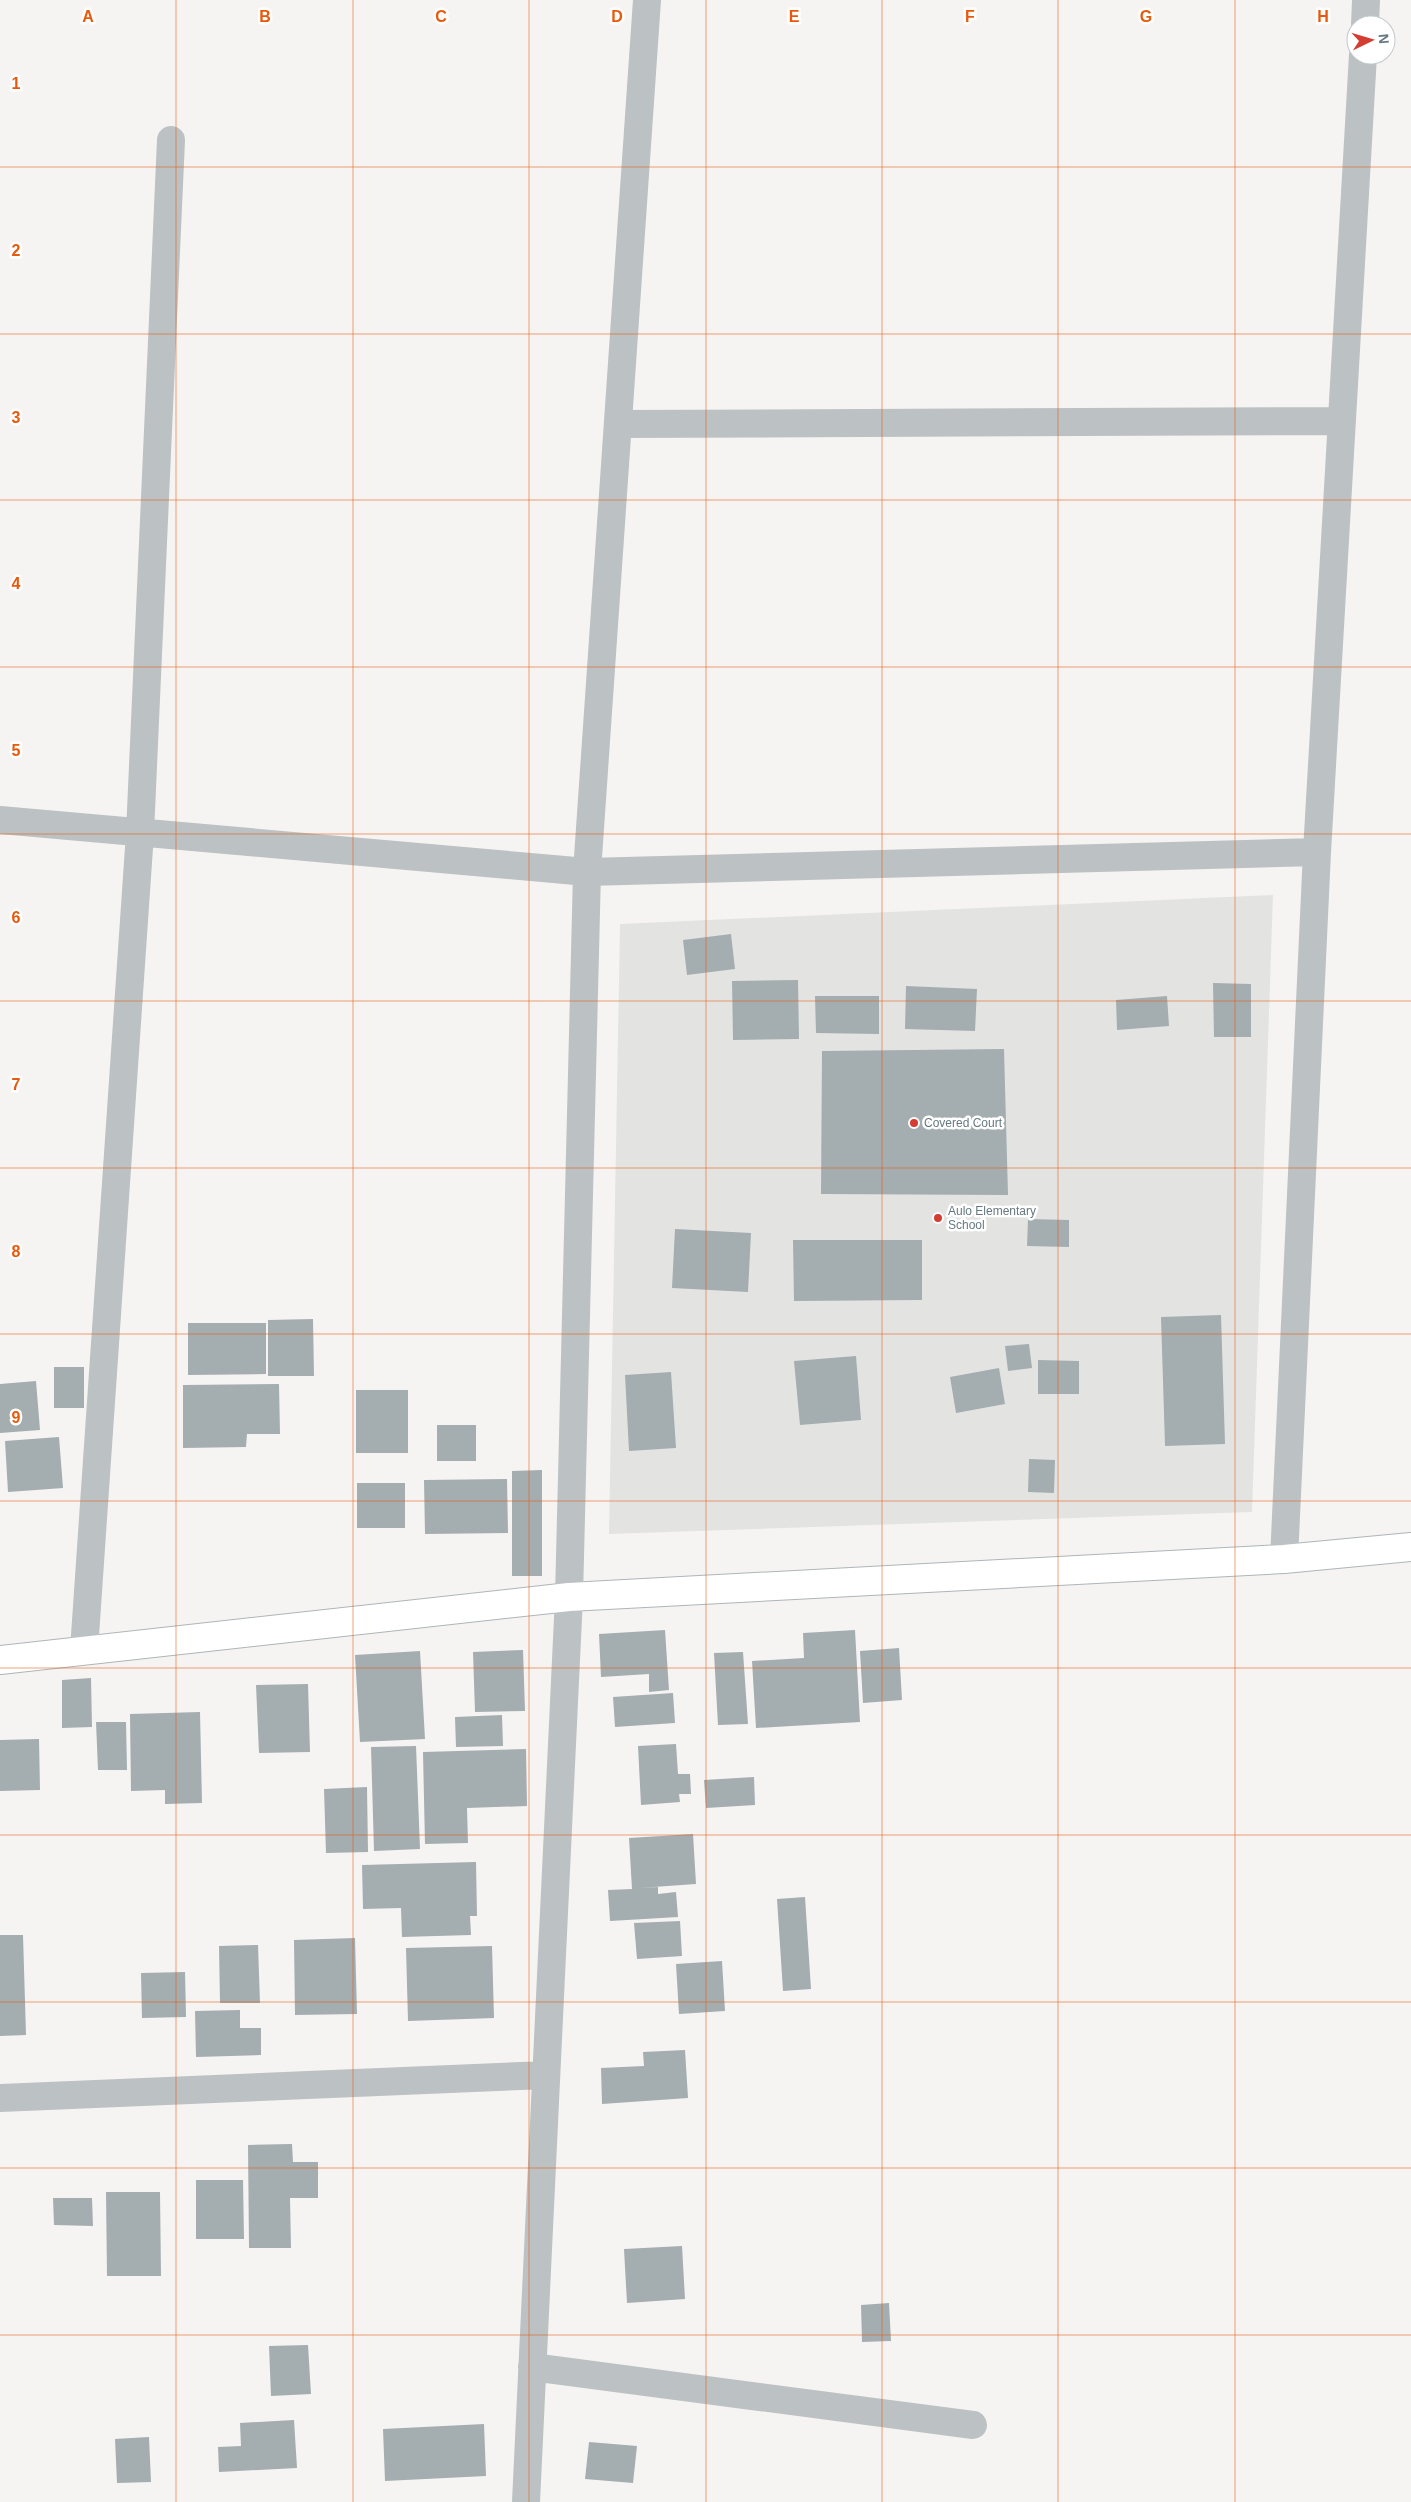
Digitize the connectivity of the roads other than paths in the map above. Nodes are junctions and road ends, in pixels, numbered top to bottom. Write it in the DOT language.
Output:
graph roads {
  1 [pos="647,0"];
  2 [pos="1366,0"];
  3 [pos="1365,15"];
  4 [pos="1362,65"];
  5 [pos="171,140"];
  6 [pos="1342,421"];
  7 [pos="618,424"];
  8 [pos="0,820"];
  9 [pos="140,833"];
  10 [pos="1317,852"];
  11 [pos="587,872"];
  12 [pos="1411,1547"];
  13 [pos="1284,1559"];
  14 [pos="569,1597"];
  15 [pos="84,1650"];
  16 [pos="0,1660"];
  17 [pos="546,2074"];
  18 [pos="0,2098"];
  19 [pos="532,2367"];
  20 [pos="973,2425"];
  21 [pos="526,2502"];
  1 -- 7 [label="street"];
  2 -- 3 [label="street"];
  4 -- 6 [label="street"];
  5 -- 9 [label="street"];
  6 -- 7 [label="street"];
  6 -- 10 [label="street"];
  7 -- 11 [label="street"];
  8 -- 9 [label="street"];
  9 -- 11 [label="street"];
  9 -- 15 [label="street"];
  10 -- 11 [label="street"];
  10 -- 13 [label="street"];
  11 -- 14 [label="street"];
  12 -- 13 [label="street"];
  13 -- 14 [label="street"];
  14 -- 15 [label="street"];
  14 -- 17 [label="street"];
  15 -- 16 [label="street"];
  17 -- 18 [label="street"];
  17 -- 19 [label="street"];
  19 -- 20 [label="street"];
  19 -- 21 [label="street"];
}
